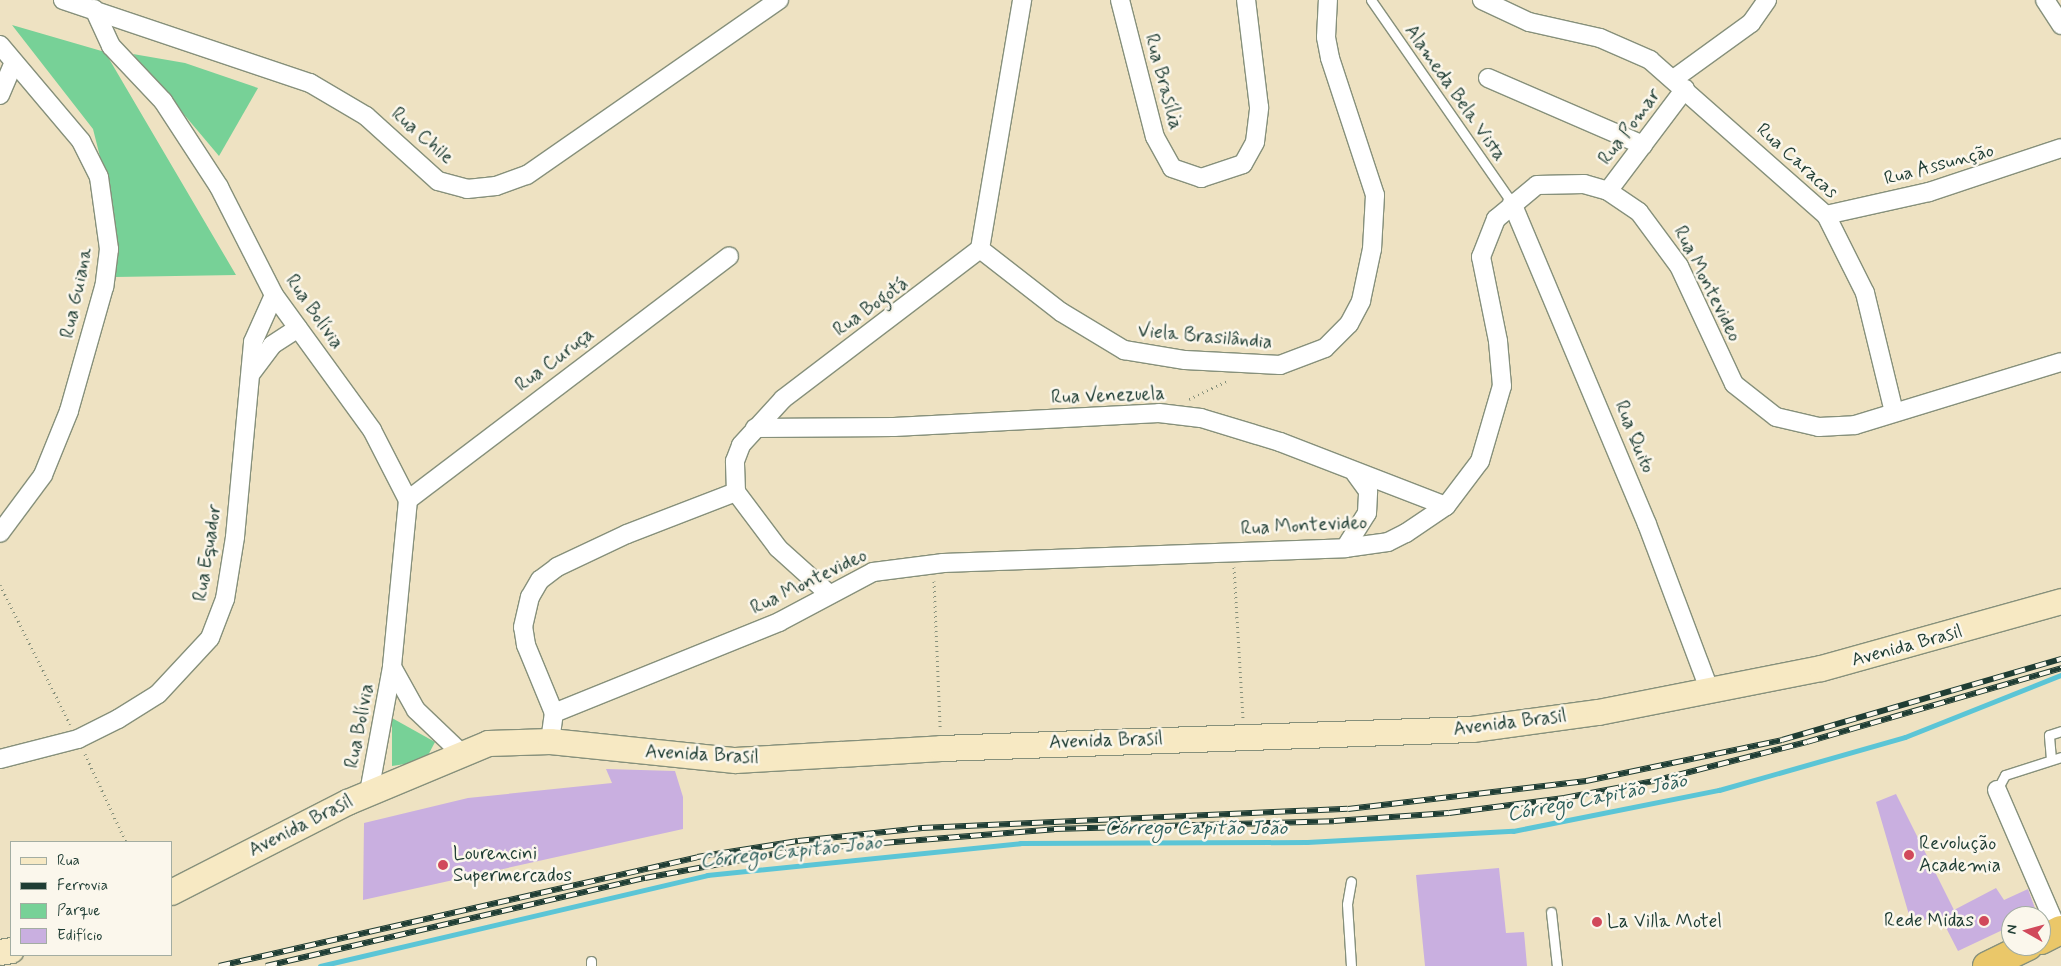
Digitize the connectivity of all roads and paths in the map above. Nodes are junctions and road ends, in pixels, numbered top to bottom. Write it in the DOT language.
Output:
graph roads {
  1 [pos="63,0"];
  2 [pos="779,0"];
  3 [pos="1022,0"];
  4 [pos="1120,0"];
  5 [pos="1246,0"];
  6 [pos="1328,0"];
  7 [pos="1371,0"];
  8 [pos="1482,0"];
  9 [pos="1767,0"];
  10 [pos="2045,0"];
  11 [pos="94,9"];
  12 [pos="2061,25"];
  13 [pos="0,45"];
  14 [pos="13,64"];
  15 [pos="1488,78"];
  16 [pos="1680,84"];
  17 [pos="0,95"];
  18 [pos="1643,145"];
  19 [pos="2061,148"];
  20 [pos="1608,191"];
  21 [pos="1512,203"];
  22 [pos="1826,215"];
  23 [pos="980,249"];
  24 [pos="729,256"];
  25 [pos="274,295"];
  26 [pos="298,328"];
  27 [pos="2061,362"];
  28 [pos="250,374"];
  29 [pos="1234,379"];
  30 [pos="1894,412"];
  31 [pos="1159,413"];
  32 [pos="756,428"];
  33 [pos="1355,473"];
  34 [pos="736,492"];
  35 [pos="408,500"];
  36 [pos="1446,506"];
  37 [pos="0,533"];
  38 [pos="1345,548"];
  39 [pos="1233,551"];
  40 [pos="933,564"];
  41 [pos="0,585"];
  42 [pos="829,594"];
  43 [pos="2061,601"];
  44 [pos="392,667"];
  45 [pos="1709,689"];
  46 [pos="554,713"];
  47 [pos="2061,731"];
  48 [pos="1244,736"];
  49 [pos="78,739"];
  50 [pos="550,741"];
  51 [pos="941,748"];
  52 [pos="460,752"];
  53 [pos="2061,757"];
  54 [pos="2052,759"];
  55 [pos="0,760"];
  56 [pos="1997,790"];
  57 [pos="369,792"];
  58 [pos="126,841"];
  59 [pos="1351,881"];
  60 [pos="172,891"];
  61 [pos="1551,912"];
  62 [pos="2053,934"];
  63 [pos="2008,956"];
  64 [pos="1351,966"];
  65 [pos="1557,966"];
  66 [pos="1987,966"];
  1 -- 11 [label="street, Rua Chile"];
  2 -- 11 [label="street, Rua Chile"];
  3 -- 23 [label="street"];
  4 -- 5 [label="street, Rua Brasília"];
  6 -- 23 [label="street, Viela Brasilândia"];
  7 -- 21 [label="lane, Alameda Bela Vista"];
  8 -- 16 [label="street"];
  9 -- 16 [label="street"];
  10 -- 12 [label="street"];
  11 -- 25 [label="street, Rua Bolívia"];
  13 -- 14 [label="street, Rua Guiana"];
  14 -- 17 [label="street"];
  14 -- 37 [label="street, Rua Guiana"];
  15 -- 18 [label="street"];
  16 -- 18 [label="street, Rua Pomar"];
  16 -- 22 [label="street, Rua Caracas"];
  18 -- 20 [label="street, Rua Pomar"];
  19 -- 22 [label="street, Rua Assunção"];
  20 -- 21 [label="street, Rua Montevideo"];
  20 -- 30 [label="street, Rua Montevideo"];
  21 -- 36 [label="street, Rua Montevideo"];
  21 -- 45 [label="street, Rua Quito"];
  22 -- 30 [label="street, Rua Caracas"];
  23 -- 32 [label="street, Rua Bogotá"];
  24 -- 35 [label="street, Rua Curuça"];
  25 -- 26 [label="street, Rua Bolívia"];
  25 -- 28 [label="street, Rua Equador"];
  26 -- 28 [label="street"];
  26 -- 35 [label="street, Rua Bolívia"];
  27 -- 30 [label="street, Rua Montevideo"];
  28 -- 49 [label="street, Rua Equador"];
  29 -- 31 [label="path"];
  31 -- 32 [label="street, Rua Venezuela"];
  31 -- 33 [label="street, Rua Venezuela"];
  32 -- 34 [label="street, Rua Bogotá"];
  33 -- 36 [label="street, Rua Venezuela"];
  33 -- 38 [label="street"];
  34 -- 42 [label="street"];
  34 -- 46 [label="street"];
  35 -- 44 [label="street, Rua Bolívia"];
  36 -- 38 [label="street, Rua Montevideo"];
  38 -- 39 [label="street, Rua Montevideo"];
  39 -- 40 [label="street, Rua Montevideo"];
  39 -- 48 [label="path"];
  40 -- 42 [label="street, Rua Montevideo"];
  40 -- 51 [label="path"];
  41 -- 49 [label="path"];
  42 -- 46 [label="street, Rua Montevideo"];
  43 -- 45 [label="main road, Avenida Brasil"];
  44 -- 52 [label="street, Rua Bolívia"];
  44 -- 57 [label="street, Rua Bolívia"];
  45 -- 48 [label="main road, Avenida Brasil"];
  46 -- 50 [label="street"];
  47 -- 54 [label="lane"];
  48 -- 51 [label="main road, Avenida Brasil"];
  49 -- 55 [label="street, Rua Equador"];
  49 -- 58 [label="path"];
  50 -- 51 [label="main road, Avenida Brasil"];
  50 -- 52 [label="main road, Avenida Brasil"];
  52 -- 57 [label="main road, Avenida Brasil"];
  53 -- 54 [label="lane"];
  54 -- 56 [label="lane"];
  56 -- 62 [label="street"];
  57 -- 60 [label="main road, Avenida Brasil"];
  59 -- 64 [label="lane"];
  61 -- 65 [label="lane"];
  63 -- 66 [label="highway"];
}
